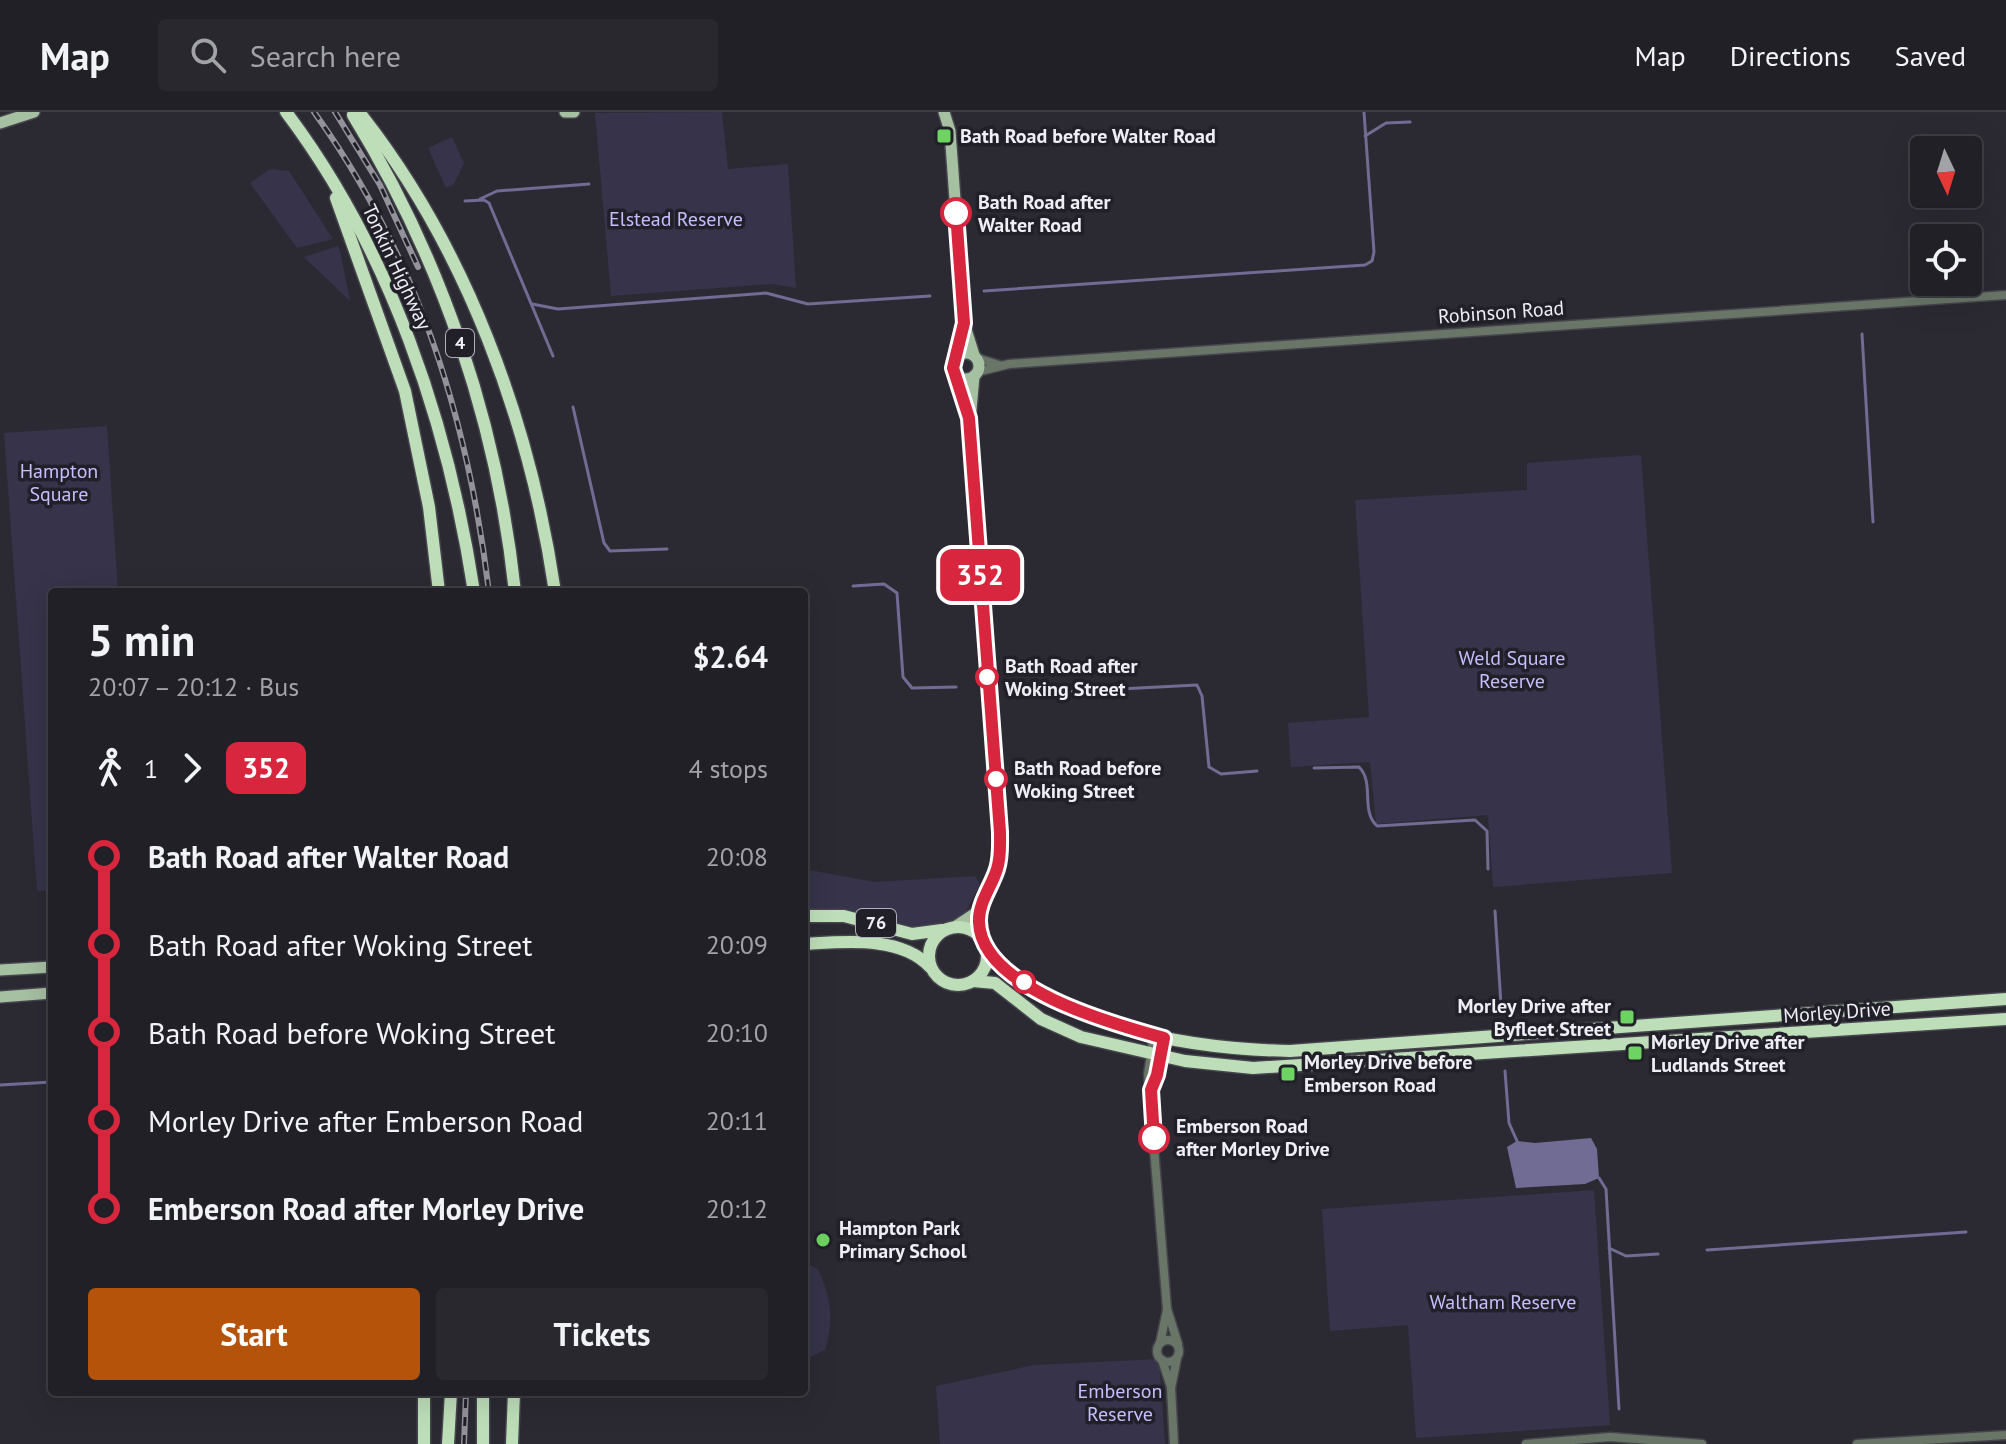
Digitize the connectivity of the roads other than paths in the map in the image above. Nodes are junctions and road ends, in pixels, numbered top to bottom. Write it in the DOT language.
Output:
graph roads {
  1 [pos="34,112"];
  2 [pos="286,112"];
  3 [pos="351,112"];
  4 [pos="359,112"];
  5 [pos="565,112"];
  6 [pos="575,112"];
  7 [pos="944,112"];
  8 [pos="953,112"];
  9 [pos="0,123"];
  10 [pos="950,131"];
  11 [pos="326,173"];
  12 [pos="2006,295"];
  13 [pos="964,323"];
  14 [pos="958,355"];
  15 [pos="975,356"];
  16 [pos="1000,365"];
  17 [pos="976,374"];
  18 [pos="958,376"];
  19 [pos="969,418"];
  20 [pos="439,588"];
  21 [pos="473,588"];
  22 [pos="514,588"];
  23 [pos="554,588"];
  24 [pos="980,910"];
  25 [pos="808,916"];
  26 [pos="951,928"];
  27 [pos="808,944"];
  28 [pos="985,944"];
  29 [pos="48,967"];
  30 [pos="932,969"];
  31 [pos="0,970"];
  32 [pos="973,981"];
  33 [pos="48,993"];
  34 [pos="0,997"];
  35 [pos="2006,999"];
  36 [pos="2006,1019"];
  37 [pos="1159,1037"];
  38 [pos="1155,1054"];
  39 [pos="1167,1309"];
  40 [pos="1160,1343"];
  41 [pos="1178,1344"];
  42 [pos="1177,1358"];
  43 [pos="1162,1360"];
  44 [pos="1171,1388"];
  45 [pos="424,1396"];
  46 [pos="451,1396"];
  47 [pos="483,1396"];
  48 [pos="514,1396"];
  49 [pos="2006,1435"];
  50 [pos="424,1444"];
  51 [pos="448,1444"];
  52 [pos="483,1444"];
  53 [pos="512,1444"];
  54 [pos="1174,1444"];
  55 [pos="1526,1444"];
  56 [pos="1702,1444"];
  57 [pos="1857,1444"];
  1 -- 9 [label="main road"];
  2 -- 11 [label="highway, Tonkin Highway / 4"];
  3 -- 22 [label="highway, Tonkin Highway / 4"];
  4 -- 23 [label="highway"];
  5 -- 6 [label="main road"];
  7 -- 10 [label="main road"];
  8 -- 10 [label="main road"];
  10 -- 13 [label="main road"];
  11 -- 20 [label="highway"];
  11 -- 21 [label="highway, Tonkin Highway / 4"];
  12 -- 16 [label="street, Robinson Road"];
  13 -- 14 [label="main road"];
  13 -- 15 [label="main road"];
  14 -- 15 [label="main road, Robinson Road"];
  14 -- 18 [label="main road"];
  15 -- 16 [label="street, Robinson Road"];
  15 -- 17 [label="main road"];
  16 -- 17 [label="street, Robinson Road"];
  17 -- 18 [label="main road, Robinson Road"];
  17 -- 19 [label="main road"];
  18 -- 19 [label="main road"];
  19 -- 24 [label="main road"];
  24 -- 26 [label="main road"];
  24 -- 28 [label="main road"];
  25 -- 26 [label="highway, 76"];
  26 -- 28 [label="highway"];
  26 -- 30 [label="highway"];
  27 -- 30 [label="highway, 76"];
  28 -- 32 [label="highway"];
  28 -- 37 [label="highway, Morley Drive"];
  29 -- 31 [label="main road"];
  30 -- 32 [label="highway"];
  32 -- 38 [label="highway, Morley Drive"];
  33 -- 34 [label="main road"];
  35 -- 37 [label="highway, Morley Drive"];
  36 -- 38 [label="highway, Morley Drive"];
  37 -- 38 [label="street"];
  38 -- 39 [label="street"];
  39 -- 40 [label="street"];
  39 -- 41 [label="street"];
  40 -- 41 [label="street"];
  40 -- 43 [label="street"];
  41 -- 42 [label="street"];
  42 -- 43 [label="street"];
  42 -- 44 [label="street"];
  43 -- 44 [label="street"];
  44 -- 54 [label="street"];
  45 -- 50 [label="highway"];
  46 -- 51 [label="highway"];
  47 -- 52 [label="highway"];
  48 -- 53 [label="highway"];
  49 -- 57 [label="street"];
  55 -- 56 [label="street"];
}
